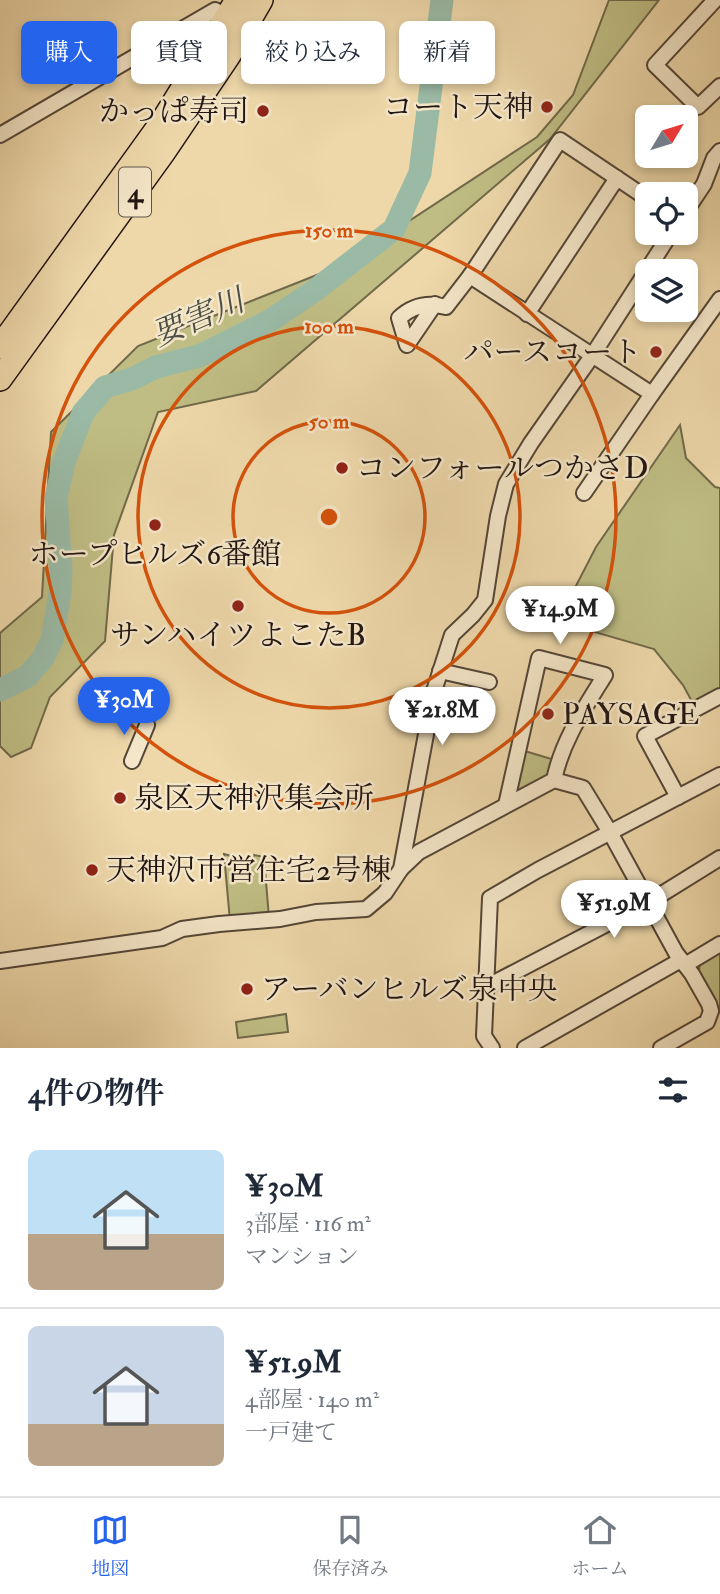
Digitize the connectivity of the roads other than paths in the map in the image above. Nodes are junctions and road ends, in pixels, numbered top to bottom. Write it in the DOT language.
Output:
graph roads {
  1 [pos="261,0"];
  2 [pos="715,0"];
  3 [pos="232,8"];
  4 [pos="720,86"];
  5 [pos="0,135"];
  6 [pos="720,151"];
  7 [pos="617,178"];
  8 [pos="635,190"];
  9 [pos="698,193"];
  10 [pos="663,245"];
  11 [pos="470,276"];
  12 [pos="720,299"];
  13 [pos="435,304"];
  14 [pos="527,314"];
  15 [pos="0,347"];
  16 [pos="592,356"];
  17 [pos="0,379"];
  18 [pos="652,394"];
  19 [pos="584,493"];
  20 [pos="440,671"];
  21 [pos="489,681"];
  22 [pos="720,696"];
  23 [pos="147,725"];
  24 [pos="132,761"];
  25 [pos="720,775"];
  26 [pos="554,780"];
  27 [pos="678,797"];
  28 [pos="506,805"];
  29 [pos="611,834"];
  30 [pos="720,858"];
  31 [pos="401,869"];
  32 [pos="649,902"];
  33 [pos="720,944"];
  34 [pos="0,961"];
  35 [pos="683,963"];
  36 [pos="488,986"];
  37 [pos="492,1048"];
  38 [pos="525,1048"];
  39 [pos="661,1048"];
  1 -- 17 [label="highway, 4"];
  2 -- 4 [label="street"];
  3 -- 5 [label="street"];
  3 -- 15 [label="highway, 4"];
  6 -- 9 [label="street"];
  7 -- 8 [label="street"];
  7 -- 11 [label="street"];
  7 -- 14 [label="street"];
  10 -- 16 [label="street"];
  11 -- 13 [label="street"];
  11 -- 14 [label="street"];
  12 -- 18 [label="street"];
  14 -- 16 [label="street"];
  16 -- 18 [label="street"];
  16 -- 20 [label="street"];
  18 -- 19 [label="street"];
  20 -- 21 [label="street"];
  20 -- 31 [label="street"];
  22 -- 27 [label="street"];
  23 -- 24 [label="street"];
  25 -- 27 [label="street"];
  26 -- 28 [label="street"];
  26 -- 28 [label="street"];
  26 -- 29 [label="street"];
  27 -- 29 [label="street"];
  28 -- 31 [label="street"];
  29 -- 32 [label="street"];
  29 -- 36 [label="street"];
  30 -- 32 [label="street"];
  31 -- 34 [label="street"];
  32 -- 35 [label="street"];
  32 -- 36 [label="street"];
  33 -- 35 [label="street"];
  35 -- 38 [label="street"];
  35 -- 39 [label="street"];
  36 -- 37 [label="street"];
}
